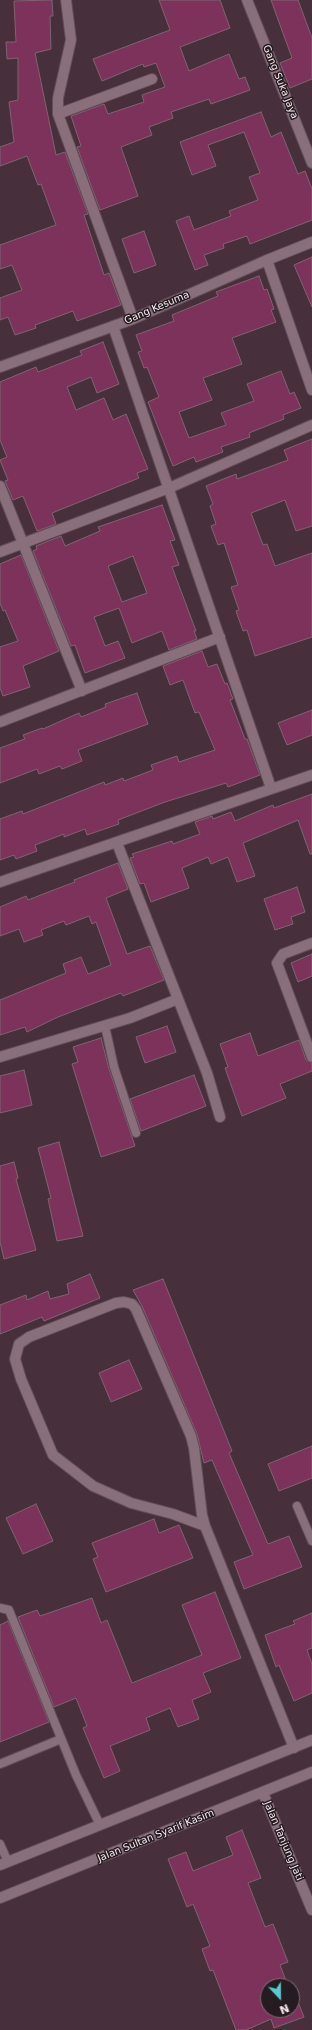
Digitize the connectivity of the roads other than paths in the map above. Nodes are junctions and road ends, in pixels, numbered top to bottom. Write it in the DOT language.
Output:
graph roads {
  1 [pos="66,0"];
  2 [pos="247,0"];
  3 [pos="152,79"];
  4 [pos="58,114"];
  5 [pos="312,163"];
  6 [pos="312,242"];
  7 [pos="267,260"];
  8 [pos="133,319"];
  9 [pos="113,326"];
  10 [pos="0,366"];
  11 [pos="312,390"];
  12 [pos="312,425"];
  13 [pos="0,486"];
  14 [pos="169,488"];
  15 [pos="23,543"];
  16 [pos="0,552"];
  17 [pos="220,637"];
  18 [pos="82,691"];
  19 [pos="0,722"];
  20 [pos="312,775"];
  21 [pos="272,788"];
  22 [pos="117,843"];
  23 [pos="0,882"];
  24 [pos="312,943"];
  25 [pos="178,999"];
  26 [pos="105,1026"];
  27 [pos="0,1057"];
  28 [pos="312,1057"];
  29 [pos="220,1117"];
  30 [pos="136,1134"];
  31 [pos="297,1506"];
  32 [pos="205,1526"];
  33 [pos="312,1541"];
  34 [pos="0,1608"];
  35 [pos="61,1739"];
  36 [pos="312,1740"];
  37 [pos="294,1748"];
  38 [pos="0,1764"];
  39 [pos="312,1772"];
  40 [pos="263,1793"];
  41 [pos="100,1825"];
  42 [pos="0,1844"];
  43 [pos="4,1863"];
  44 [pos="0,1898"];
  45 [pos="312,1910"];
  1 -- 4 [label="street"];
  2 -- 5 [label="street, Gang Suka Jaya"];
  3 -- 4 [label="street"];
  4 -- 8 [label="street"];
  6 -- 7 [label="street, Gang Kesuma"];
  7 -- 8 [label="street, Gang Kesuma"];
  7 -- 11 [label="street"];
  8 -- 9 [label="street, Gang Kesuma"];
  9 -- 10 [label="street, Gang Kesuma"];
  9 -- 14 [label="street"];
  12 -- 14 [label="street"];
  13 -- 15 [label="street"];
  14 -- 15 [label="street"];
  14 -- 17 [label="street"];
  15 -- 16 [label="street"];
  15 -- 18 [label="street"];
  17 -- 18 [label="street"];
  17 -- 21 [label="street"];
  18 -- 19 [label="street"];
  20 -- 21 [label="street"];
  21 -- 22 [label="street"];
  22 -- 23 [label="street"];
  22 -- 25 [label="street"];
  24 -- 28 [label="street"];
  25 -- 26 [label="street"];
  25 -- 29 [label="street"];
  26 -- 27 [label="street"];
  26 -- 30 [label="lane"];
  31 -- 33 [label="lane"];
  32 -- 32 [label="street"];
  32 -- 37 [label="street"];
  34 -- 35 [label="lane"];
  35 -- 38 [label="lane"];
  35 -- 41 [label="lane"];
  36 -- 37 [label="street"];
  37 -- 41 [label="street"];
  39 -- 40 [label="street, Jalan Sultan Syarif Kasim"];
  40 -- 44 [label="street, Jalan Sultan Syarif Kasim"];
  40 -- 45 [label="street, Jalan Tanjung Jati"];
  41 -- 43 [label="street"];
  42 -- 43 [label="lane"];
}
